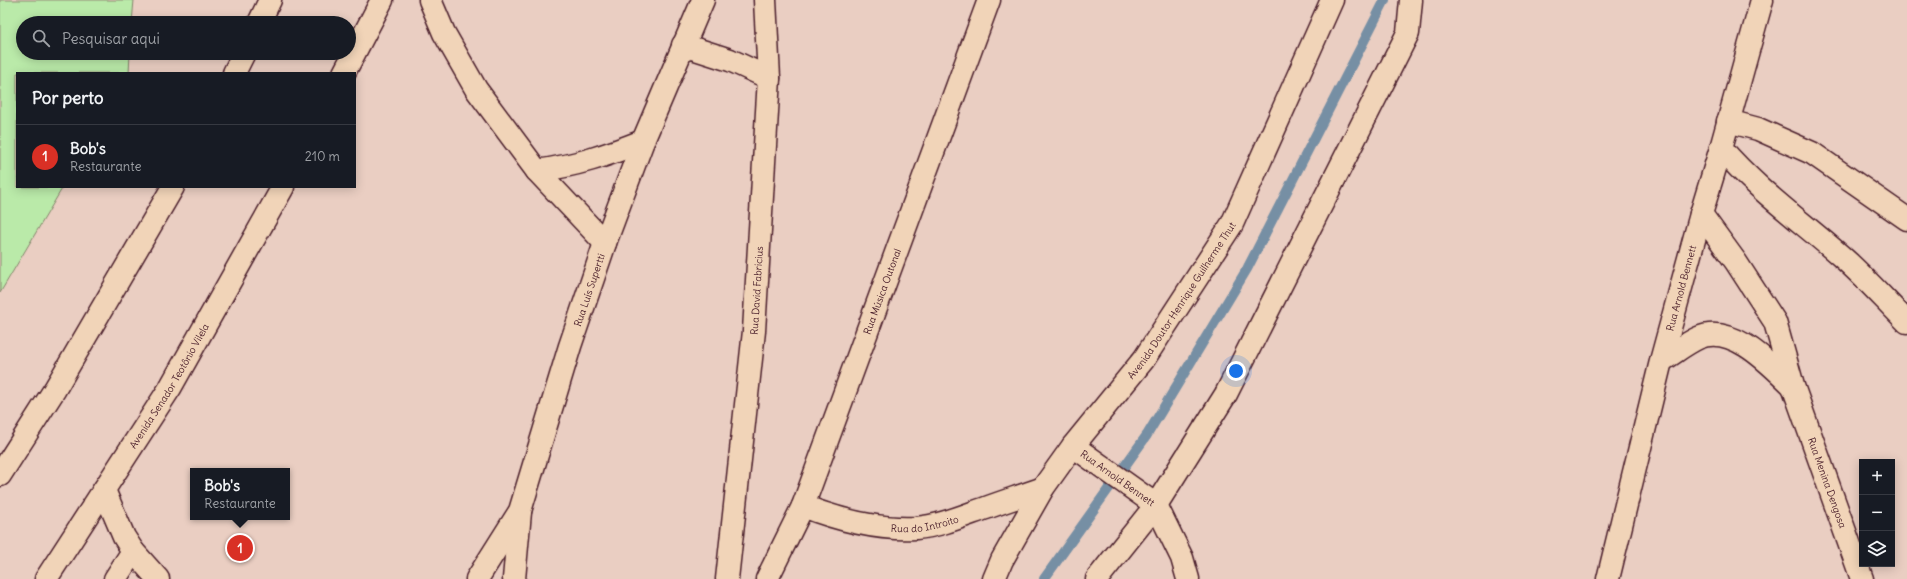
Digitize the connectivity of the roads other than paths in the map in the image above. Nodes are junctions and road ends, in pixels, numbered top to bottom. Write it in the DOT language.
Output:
graph roads {
  1 [pos="270,0"];
  2 [pos="382,0"];
  3 [pos="430,0"];
  4 [pos="703,0"];
  5 [pos="765,0"];
  6 [pos="989,0"];
  7 [pos="1332,0"];
  8 [pos="1411,0"];
  9 [pos="1762,0"];
  10 [pos="262,16"];
  11 [pos="684,46"];
  12 [pos="356,50"];
  13 [pos="240,60"];
  14 [pos="351,60"];
  15 [pos="234,72"];
  16 [pos="345,72"];
  17 [pos="769,78"];
  18 [pos="1728,121"];
  19 [pos="643,141"];
  20 [pos="1722,148"];
  21 [pos="537,171"];
  22 [pos="172,188"];
  23 [pos="282,188"];
  24 [pos="1700,214"];
  25 [pos="1907,219"];
  26 [pos="605,243"];
  27 [pos="1907,322"];
  28 [pos="1661,361"];
  29 [pos="1793,386"];
  30 [pos="1073,446"];
  31 [pos="0,474"];
  32 [pos="1043,488"];
  33 [pos="104,490"];
  34 [pos="1156,505"];
  35 [pos="803,506"];
  36 [pos="520,511"];
  37 [pos="133,551"];
  38 [pos="46,579"];
  39 [pos="115,579"];
  40 [pos="158,579"];
  41 [pos="477,579"];
  42 [pos="514,579"];
  43 [pos="727,579"];
  44 [pos="767,579"];
  45 [pos="994,579"];
  46 [pos="1097,579"];
  47 [pos="1188,579"];
  48 [pos="1608,579"];
  49 [pos="1862,579"];
  1 -- 10 [label="street"];
  2 -- 12 [label="street"];
  3 -- 21 [label="street"];
  4 -- 11 [label="street, Rua Luís Supertti"];
  5 -- 17 [label="street, Rua David Fabricius"];
  6 -- 35 [label="street, Rua Música Outonal"];
  7 -- 30 [label="street, Avenida Doutor Henrique Guilherme Thut"];
  8 -- 34 [label="street"];
  9 -- 18 [label="street, Rua Arnold Bennett"];
  11 -- 17 [label="street"];
  11 -- 19 [label="street, Rua Luís Supertti"];
  13 -- 15 [label="street"];
  14 -- 16 [label="street"];
  17 -- 43 [label="street, Rua David Fabricius"];
  18 -- 20 [label="street, Rua Arnold Bennett"];
  18 -- 25 [label="street"];
  19 -- 21 [label="street"];
  19 -- 26 [label="street, Rua Luís Supertti"];
  20 -- 24 [label="street, Rua Arnold Bennett"];
  20 -- 27 [label="street"];
  21 -- 26 [label="street"];
  22 -- 31 [label="street"];
  23 -- 33 [label="street, Avenida Senador Teotônio Vilela"];
  24 -- 28 [label="street, Rua Arnold Bennett"];
  24 -- 29 [label="street, Rua Menina Dengosa"];
  26 -- 36 [label="street, Rua Luís Supertti"];
  28 -- 29 [label="street, Rua Menina Dengosa"];
  28 -- 48 [label="street, Rua Arnold Bennett"];
  29 -- 49 [label="street, Rua Menina Dengosa"];
  30 -- 32 [label="street, Avenida Doutor Henrique Guilherme Thut"];
  30 -- 34 [label="street, Rua Arnold Bennett"];
  32 -- 35 [label="street, Rua do Introito"];
  32 -- 45 [label="street, Avenida Doutor Henrique Guilherme Thut"];
  33 -- 37 [label="street"];
  33 -- 38 [label="street, Avenida Senador Teotônio Vilela"];
  34 -- 46 [label="street"];
  34 -- 47 [label="street, Rua Arnold Bennett"];
  35 -- 44 [label="street, Rua Música Outonal"];
  36 -- 41 [label="street, Rua Luís Supertti"];
  36 -- 42 [label="street"];
  37 -- 39 [label="street"];
  37 -- 40 [label="street"];
}
